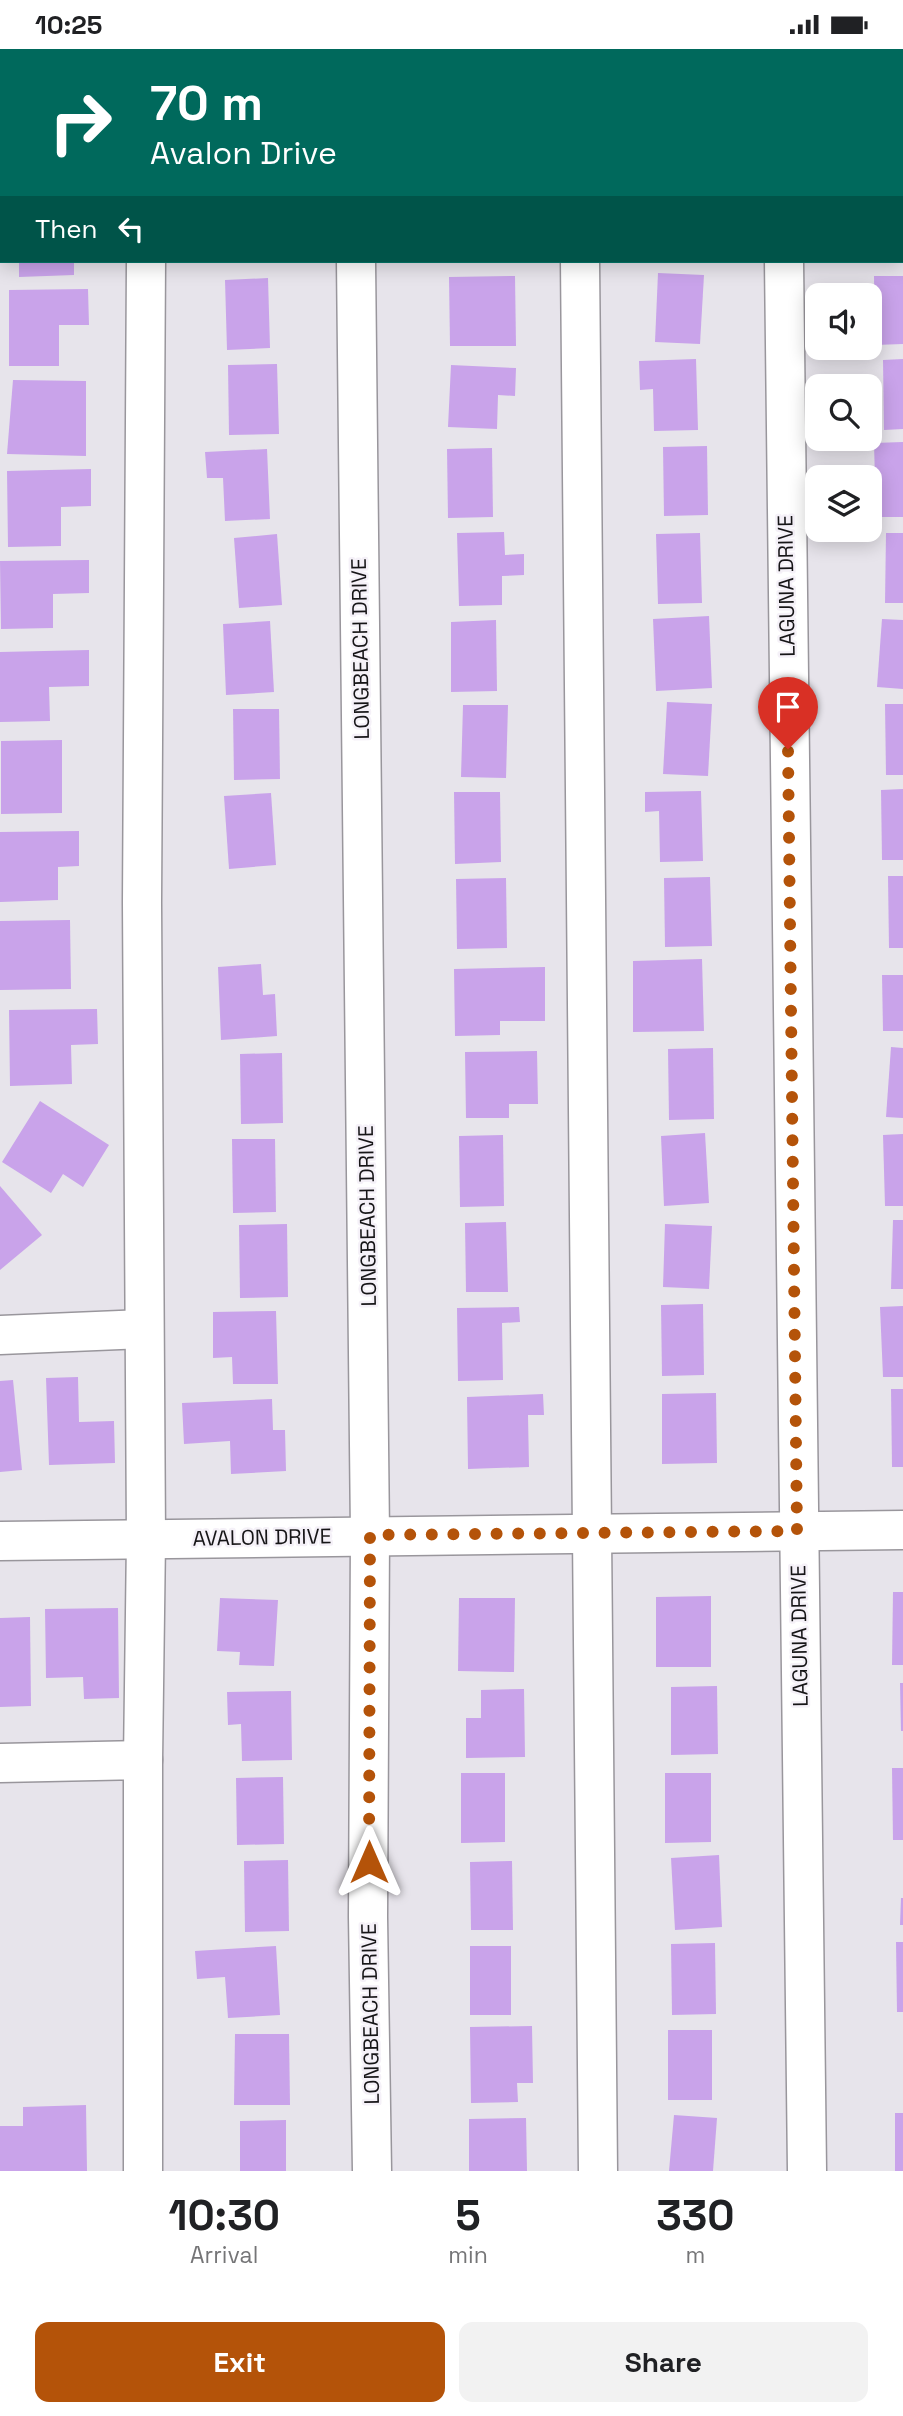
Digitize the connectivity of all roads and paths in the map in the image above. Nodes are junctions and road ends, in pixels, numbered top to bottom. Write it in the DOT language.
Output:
graph roads {
  1 [pos="146,263"];
  2 [pos="356,263"];
  3 [pos="580,263"];
  4 [pos="784,263"];
  5 [pos="144,1329"];
  6 [pos="0,1335"];
  7 [pos="903,1530"];
  8 [pos="797,1531"];
  9 [pos="591,1533"];
  10 [pos="370,1535"];
  11 [pos="146,1539"];
  12 [pos="0,1541"];
  13 [pos="143,1761"];
  14 [pos="0,1763"];
  15 [pos="143,2171"];
  16 [pos="372,2171"];
  17 [pos="598,2171"];
  18 [pos="807,2171"];
  1 -- 5 [label="street"];
  2 -- 10 [label="street, LONGBEACH DRIVE"];
  3 -- 9 [label="street"];
  4 -- 8 [label="street, LAGUNA DRIVE"];
  5 -- 6 [label="street"];
  5 -- 11 [label="street"];
  7 -- 8 [label="street, AVALON DRIVE"];
  8 -- 9 [label="street, AVALON DRIVE"];
  8 -- 18 [label="street, LAGUNA DRIVE"];
  9 -- 10 [label="street, AVALON DRIVE"];
  9 -- 17 [label="street"];
  10 -- 11 [label="street, AVALON DRIVE"];
  10 -- 16 [label="street, LONGBEACH DRIVE"];
  11 -- 12 [label="street, AVALON DRIVE"];
  11 -- 13 [label="street"];
  13 -- 14 [label="street"];
  13 -- 15 [label="street"];
}
